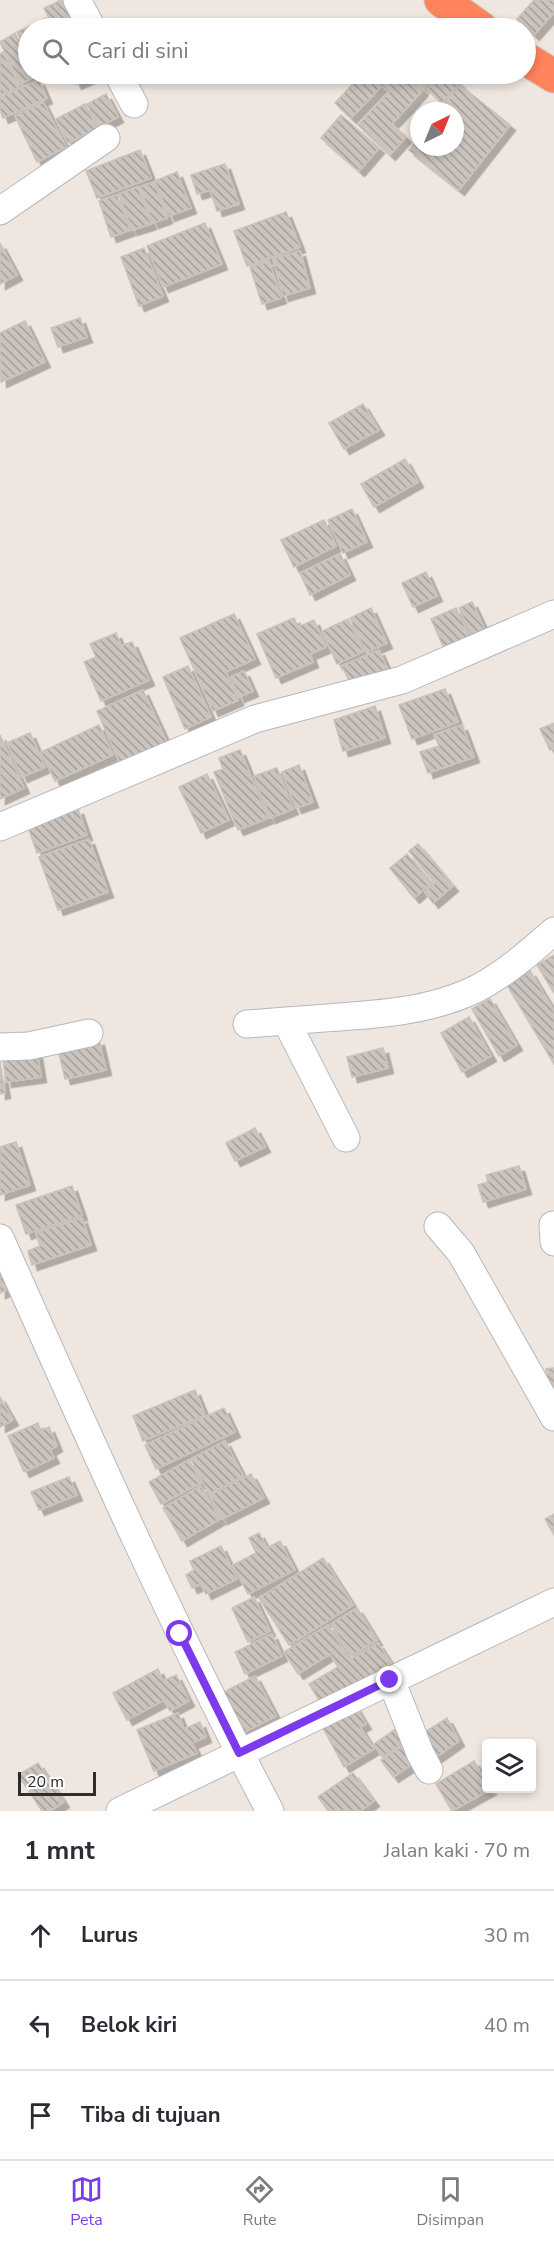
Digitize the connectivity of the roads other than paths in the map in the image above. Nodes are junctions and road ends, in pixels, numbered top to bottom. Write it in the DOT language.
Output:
graph roads {
  1 [pos="76,0"];
  2 [pos="441,0"];
  3 [pos="86,18"];
  4 [pos="467,18"];
  5 [pos="536,65"];
  6 [pos="554,76"];
  7 [pos="123,84"];
  8 [pos="134,104"];
  9 [pos="106,138"];
  10 [pos="0,211"];
  11 [pos="554,614"];
  12 [pos="0,827"];
  13 [pos="554,931"];
  14 [pos="286,1022"];
  15 [pos="247,1024"];
  16 [pos="89,1033"];
  17 [pos="0,1047"];
  18 [pos="346,1138"];
  19 [pos="438,1226"];
  20 [pos="0,1238"];
  21 [pos="554,1417"];
  22 [pos="554,1602"];
  23 [pos="390,1680"];
  24 [pos="239,1753"];
  25 [pos="429,1770"];
  26 [pos="120,1811"];
  27 [pos="270,1811"];
  1 -- 3 [label="street"];
  2 -- 4 [label="highway"];
  5 -- 6 [label="highway"];
  7 -- 8 [label="street"];
  9 -- 10 [label="street"];
  11 -- 12 [label="street"];
  13 -- 14 [label="street"];
  14 -- 15 [label="street"];
  14 -- 18 [label="street"];
  16 -- 17 [label="street"];
  19 -- 21 [label="street"];
  20 -- 24 [label="street"];
  22 -- 23 [label="street"];
  23 -- 24 [label="street"];
  23 -- 25 [label="street"];
  24 -- 26 [label="street"];
  24 -- 27 [label="street"];
}
